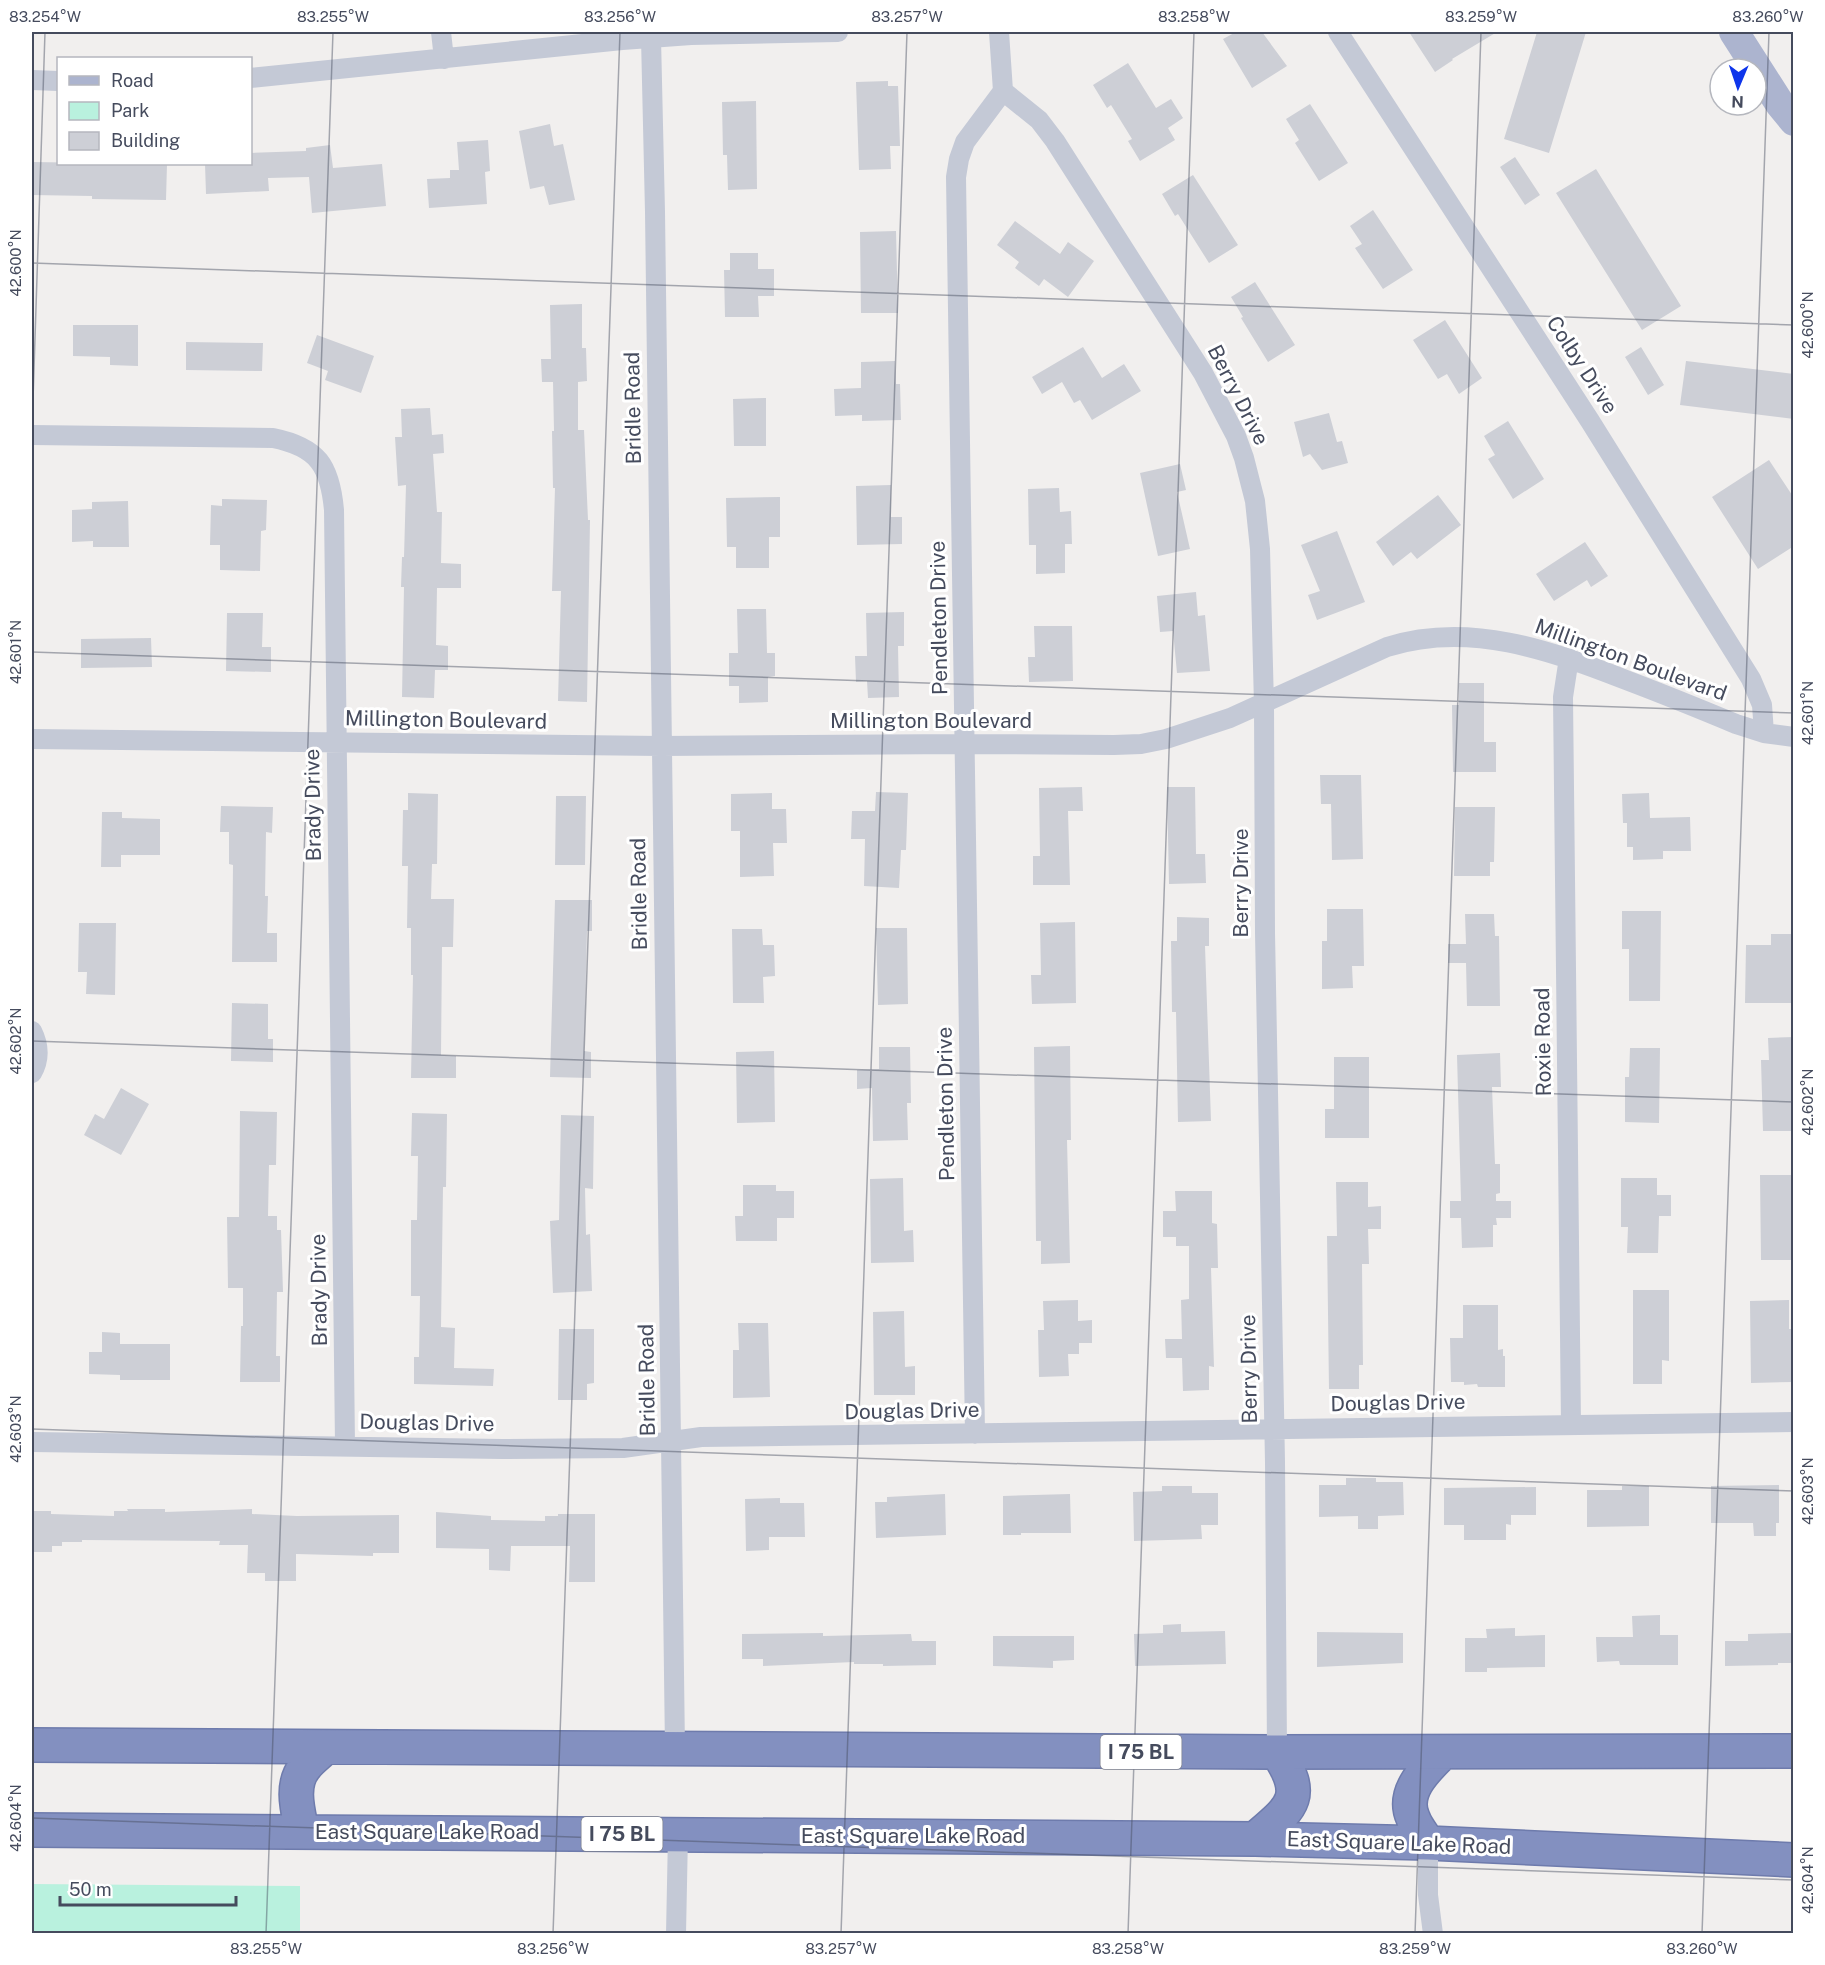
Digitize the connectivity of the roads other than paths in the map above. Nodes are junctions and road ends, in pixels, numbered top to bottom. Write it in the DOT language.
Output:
graph roads {
  1 [pos="441,32"];
  2 [pos="838,32"];
  3 [pos="999,32"];
  4 [pos="1338,32"];
  5 [pos="1734,32"];
  6 [pos="651,38"];
  7 [pos="444,59"];
  8 [pos="252,78"];
  9 [pos="32,80"];
  10 [pos="57,81"];
  11 [pos="1003,91"];
  12 [pos="1794,122"];
  13 [pos="32,435"];
  14 [pos="1569,658"];
  15 [pos="1264,705"];
  16 [pos="1764,733"];
  17 [pos="1794,737"];
  18 [pos="32,739"];
  19 [pos="336,743"];
  20 [pos="964,744"];
  21 [pos="661,746"];
  22 [pos="32,1031"];
  23 [pos="32,1073"];
  24 [pos="1794,1422"];
  25 [pos="1570,1425"];
  26 [pos="1274,1429"];
  27 [pos="975,1434"];
  28 [pos="671,1440"];
  29 [pos="32,1442"];
  30 [pos="345,1445"];
  31 [pos="32,1745"];
  32 [pos="325,1747"];
  33 [pos="675,1750"];
  34 [pos="1794,1751"];
  35 [pos="1276,1752"];
  36 [pos="1443,1752"];
  37 [pos="32,1830"];
  38 [pos="302,1832"];
  39 [pos="678,1834"];
  40 [pos="1255,1839"];
  41 [pos="1428,1843"];
  42 [pos="1794,1860"];
  43 [pos="676,1934"];
  44 [pos="1433,1934"];
  1 -- 7 [label="street"];
  2 -- 6 [label="street"];
  3 -- 11 [label="street"];
  4 -- 16 [label="street, Colby Drive"];
  5 -- 12 [label="main road"];
  6 -- 7 [label="street"];
  6 -- 21 [label="street, Bridle Road"];
  7 -- 8 [label="street"];
  9 -- 10 [label="street"];
  11 -- 15 [label="street, Berry Drive"];
  11 -- 20 [label="street, Pendleton Drive"];
  13 -- 19 [label="street, Brady Drive"];
  14 -- 15 [label="street, Millington Boulevard"];
  14 -- 16 [label="street, Millington Boulevard"];
  14 -- 25 [label="street, Roxie Road"];
  15 -- 20 [label="street, Millington Boulevard"];
  15 -- 26 [label="street, Berry Drive"];
  16 -- 17 [label="street, Millington Boulevard"];
  18 -- 19 [label="street, Millington Boulevard"];
  19 -- 21 [label="street, Millington Boulevard"];
  19 -- 30 [label="street, Brady Drive"];
  20 -- 21 [label="street, Millington Boulevard"];
  20 -- 27 [label="street, Pendleton Drive"];
  21 -- 28 [label="street, Bridle Road"];
  22 -- 23 [label="street"];
  24 -- 25 [label="street, Douglas Drive"];
  25 -- 26 [label="street, Douglas Drive"];
  26 -- 27 [label="street, Douglas Drive"];
  26 -- 35 [label="street, Berry Drive"];
  27 -- 28 [label="street, Douglas Drive"];
  28 -- 30 [label="street, Douglas Drive"];
  28 -- 33 [label="street, Bridle Road"];
  29 -- 30 [label="street, Douglas Drive"];
  31 -- 32 [label="highway, I 75 BL"];
  32 -- 33 [label="highway, I 75 BL"];
  32 -- 38 [label="highway"];
  33 -- 35 [label="highway, I 75 BL"];
  34 -- 36 [label="highway, I 75 BL"];
  35 -- 36 [label="highway, I 75 BL"];
  35 -- 40 [label="highway"];
  36 -- 41 [label="highway"];
  37 -- 38 [label="highway, East Square Lake Road / I 75 BL"];
  38 -- 39 [label="highway, East Square Lake Road / I 75 BL"];
  39 -- 40 [label="highway, East Square Lake Road / I 75 BL"];
  39 -- 43 [label="street"];
  40 -- 41 [label="highway, East Square Lake Road / I 75 BL"];
  41 -- 42 [label="highway, East Square Lake Road / I 75 BL"];
  41 -- 44 [label="street"];
}
